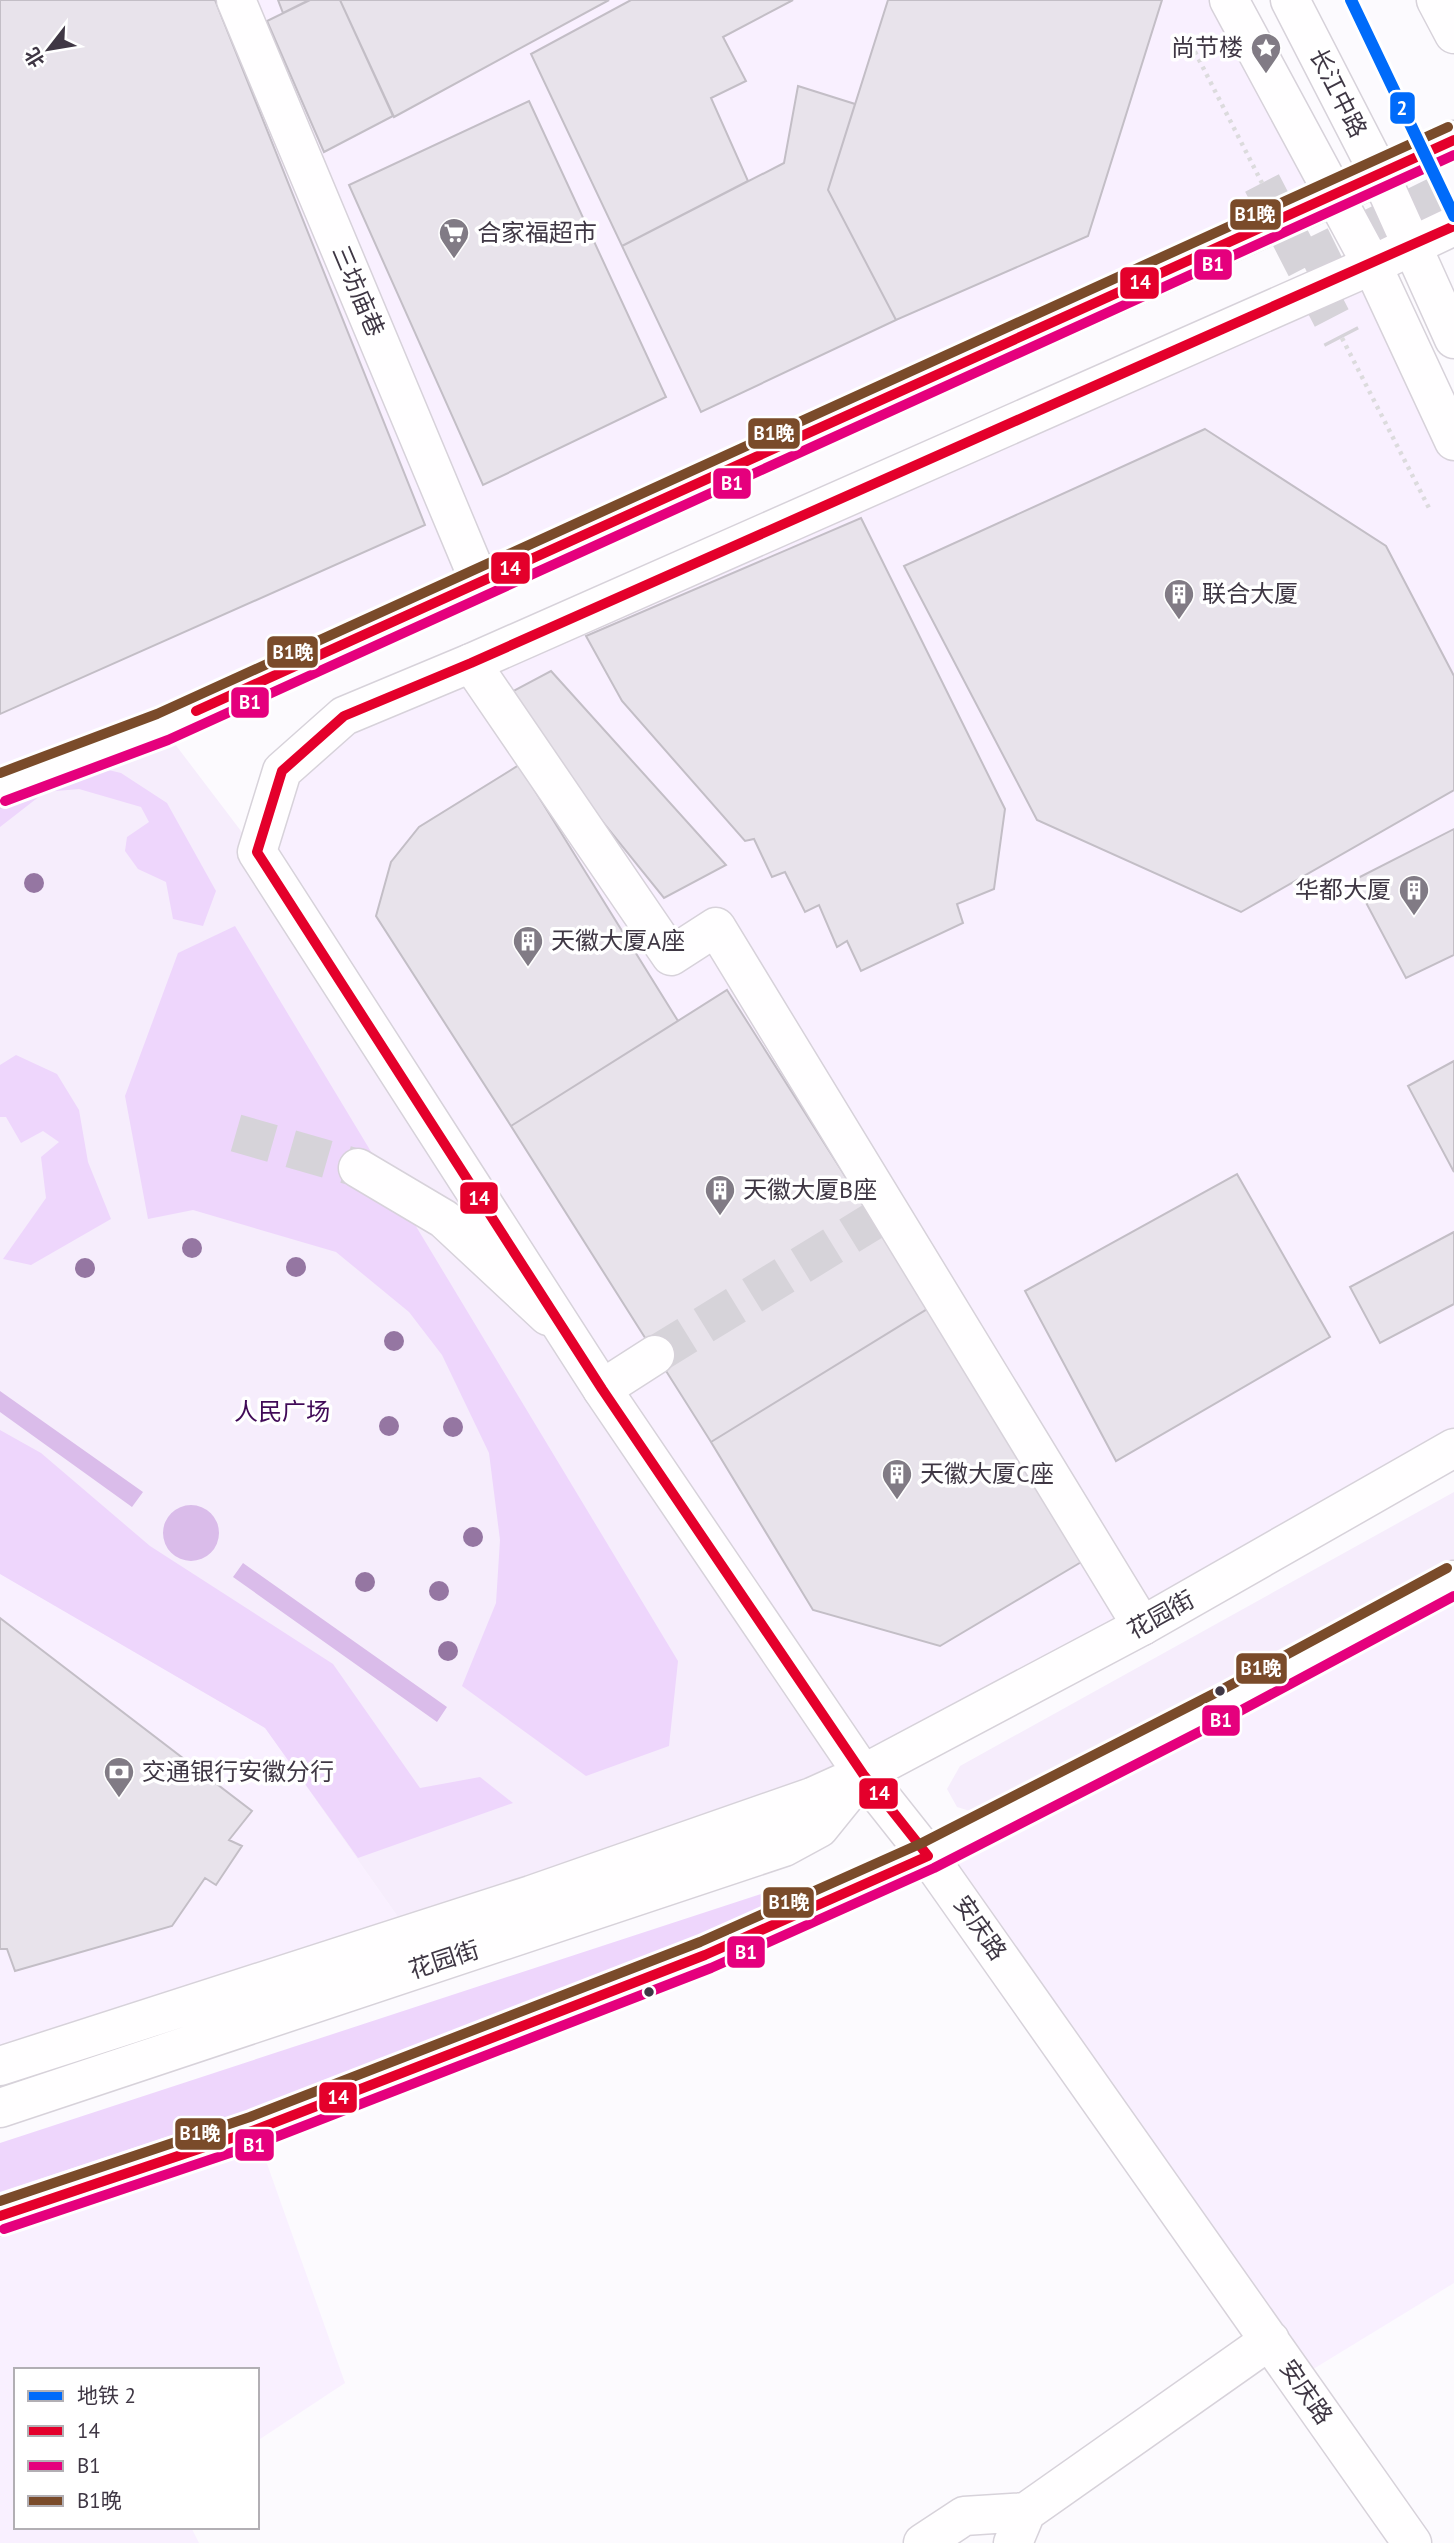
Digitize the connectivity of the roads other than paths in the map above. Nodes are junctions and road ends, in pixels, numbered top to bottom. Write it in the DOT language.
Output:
graph roads {
  1 [pos="236,0"];
  2 [pos="1229,0"];
  3 [pos="1290,0"];
  4 [pos="1436,0"];
  5 [pos="1454,34"];
  6 [pos="1454,140"];
  7 [pos="1380,175"];
  8 [pos="1336,196"];
  9 [pos="1454,226"];
  10 [pos="1412,246"];
  11 [pos="1372,265"];
  12 [pos="1454,339"];
  13 [pos="1454,441"];
  14 [pos="480,583"];
  15 [pos="471,663"];
  16 [pos="0,788"];
  17 [pos="358,1168"];
  18 [pos="567,1334"];
  19 [pos="655,1355"];
  20 [pos="602,1389"];
  21 [pos="1454,1448"];
  22 [pos="1454,1580"];
  23 [pos="1142,1626"];
  24 [pos="863,1774"];
  25 [pos="928,1856"];
  26 [pos="0,2066"];
  27 [pos="0,2108"];
  28 [pos="0,2216"];
  29 [pos="1270,2340"];
  30 [pos="1020,2527"];
  31 [pos="923,2543"];
  32 [pos="1412,2543"];
  1 -- 14 [label="main road, 三坊庙巷"];
  2 -- 8 [label="main road"];
  3 -- 7 [label="main road, 长江中路"];
  4 -- 5 [label="main road"];
  6 -- 7 [label="main road"];
  7 -- 8 [label="main road"];
  7 -- 10 [label="main road, 长江中路"];
  8 -- 11 [label="main road"];
  8 -- 14 [label="main road"];
  9 -- 10 [label="main road"];
  10 -- 11 [label="main road"];
  10 -- 12 [label="main road, 长江中路"];
  11 -- 13 [label="main road"];
  11 -- 15 [label="main road"];
  14 -- 16 [label="main road"];
  15 -- 18 [label="main road, 安庆路"];
  15 -- 23 [label="main road"];
  17 -- 18 [label="main road"];
  18 -- 20 [label="main road, 安庆路"];
  19 -- 20 [label="main road"];
  20 -- 24 [label="main road, 安庆路"];
  21 -- 23 [label="main road, 花园街"];
  22 -- 25 [label="main road"];
  23 -- 24 [label="main road, 花园街"];
  24 -- 25 [label="main road, 安庆路"];
  24 -- 26 [label="main road, 花园街"];
  24 -- 27 [label="main road, 花园街"];
  25 -- 28 [label="main road"];
  25 -- 29 [label="main road, 安庆路"];
  29 -- 30 [label="main road"];
  29 -- 32 [label="main road, 安庆路"];
  30 -- 31 [label="main road"];
}
